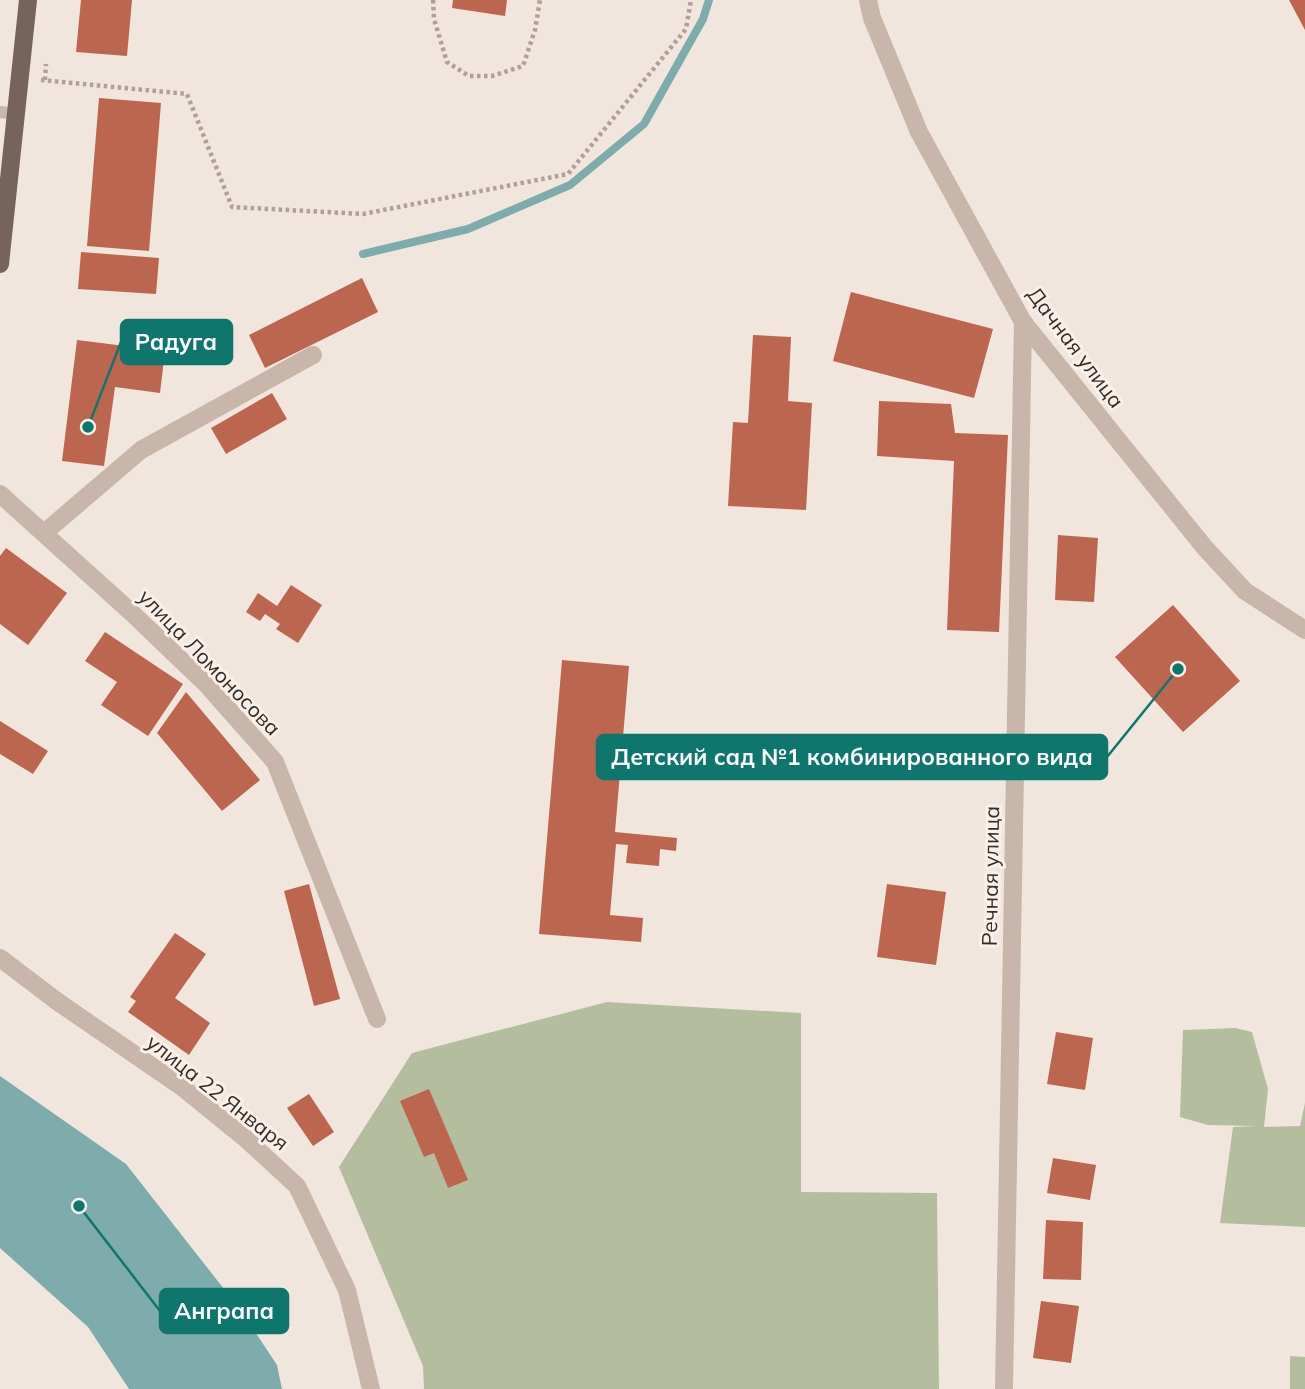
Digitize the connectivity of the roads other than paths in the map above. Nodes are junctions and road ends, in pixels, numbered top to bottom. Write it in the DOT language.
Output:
graph roads {
  1 [pos="28,0"];
  2 [pos="868,0"];
  3 [pos="8,113"];
  4 [pos="0,264"];
  5 [pos="1023,322"];
  6 [pos="313,355"];
  7 [pos="0,494"];
  8 [pos="44,533"];
  9 [pos="1305,630"];
  10 [pos="0,958"];
  11 [pos="377,1019"];
  12 [pos="371,1389"];
  13 [pos="1004,1389"];
  1 -- 3 [label="main road"];
  2 -- 5 [label="street, Дачная улица"];
  3 -- 4 [label="main road"];
  5 -- 9 [label="street, Дачная улица"];
  5 -- 13 [label="street, Речная улица"];
  6 -- 8 [label="street"];
  7 -- 8 [label="street, улица Ломоносова"];
  8 -- 11 [label="street, улица Ломоносова"];
  10 -- 12 [label="street, улица 22 Января"];
}
